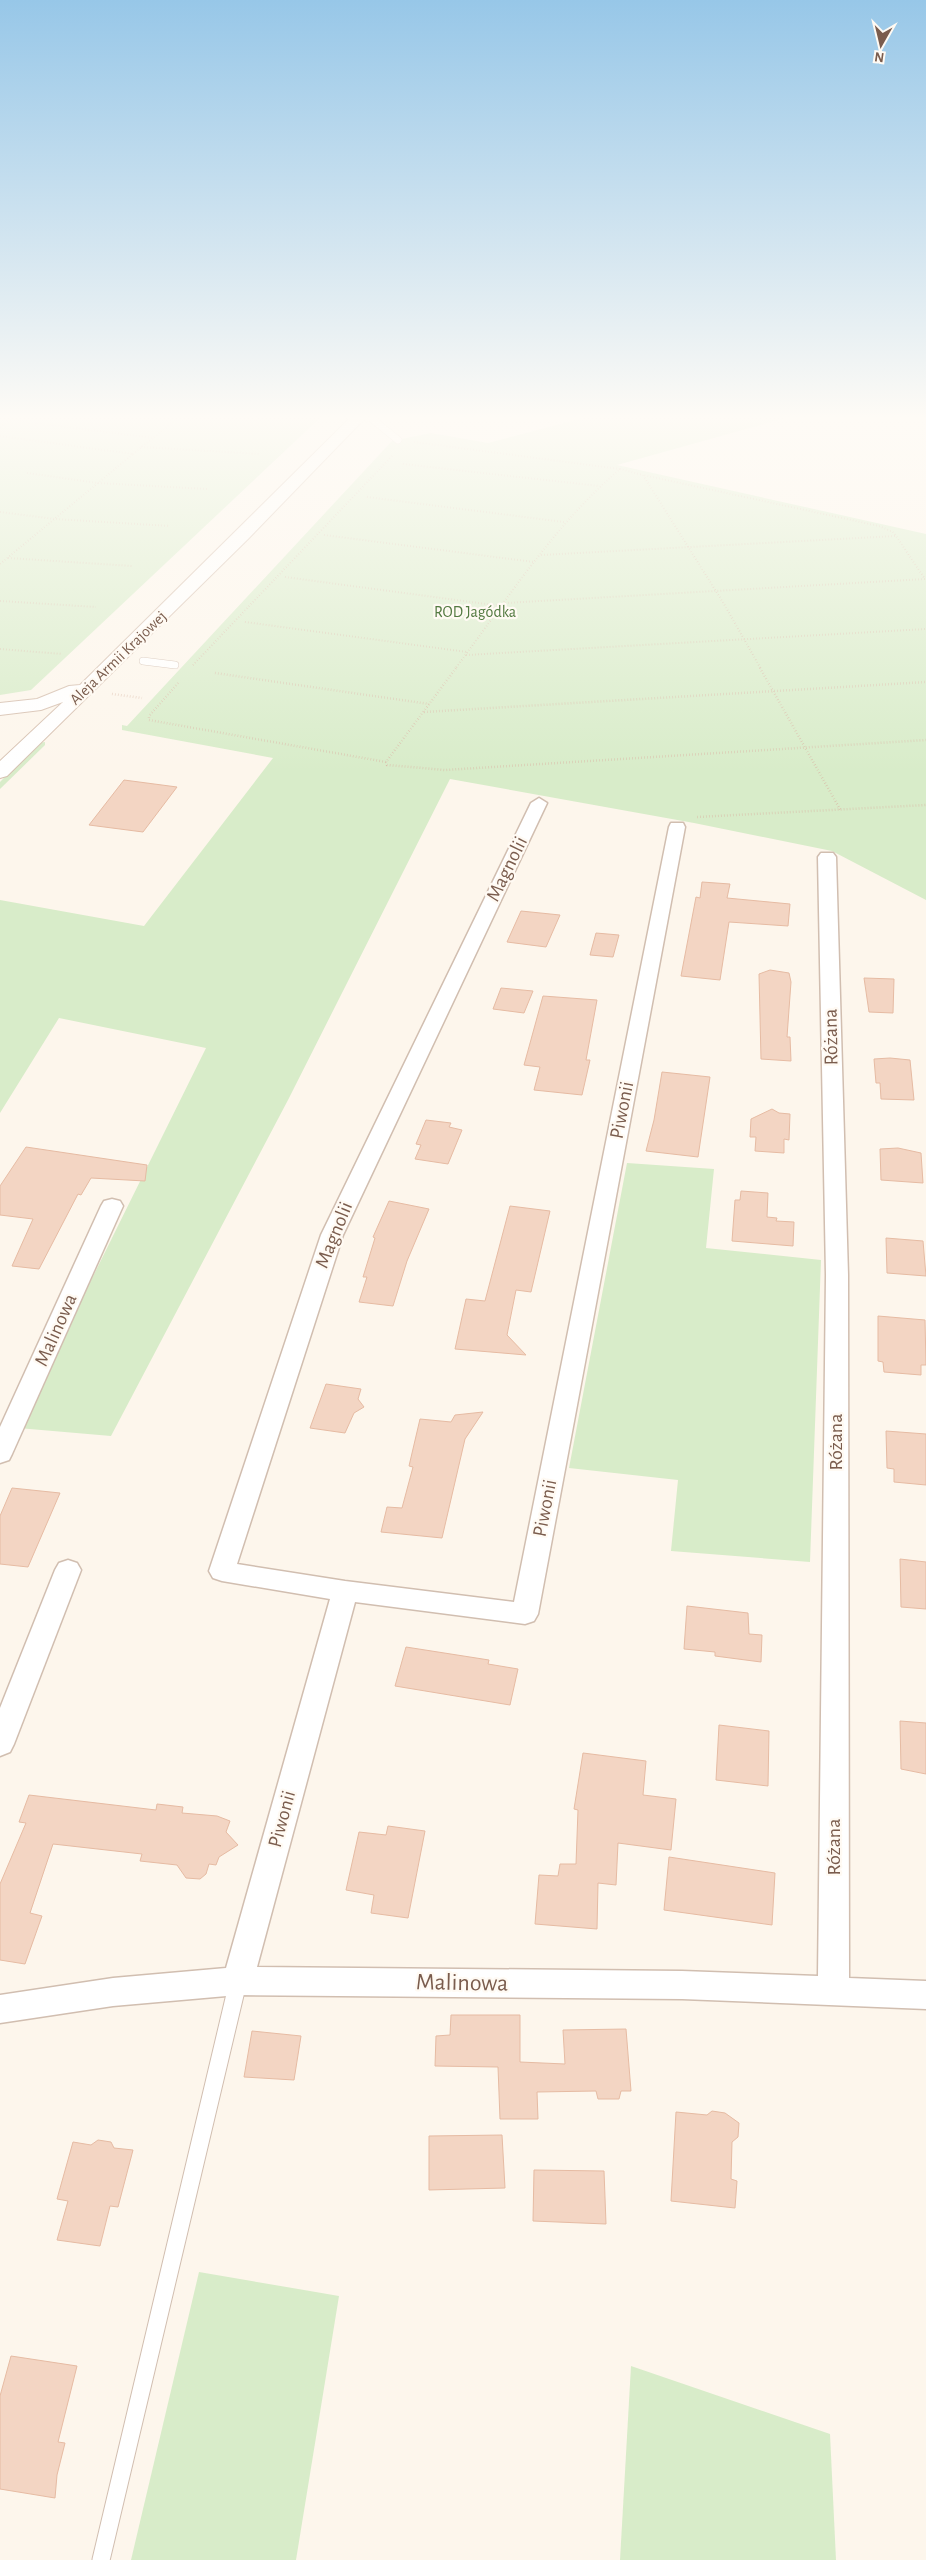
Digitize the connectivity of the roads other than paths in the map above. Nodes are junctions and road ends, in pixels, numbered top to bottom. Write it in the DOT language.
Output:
graph roads {
  1 [pos="242,534"];
  2 [pos="143,661"];
  3 [pos="175,665"];
  4 [pos="103,674"];
  5 [pos="4,724"];
  6 [pos="47,727"];
  7 [pos="0,766"];
  8 [pos="0,772"];
  9 [pos="539,803"];
  10 [pos="683,822"];
  11 [pos="827,857"];
  12 [pos="112,1206"];
  13 [pos="0,1454"];
  14 [pos="68,1570"];
  15 [pos="345,1591"];
  16 [pos="0,1744"];
  17 [pos="238,1981"];
  18 [pos="833,1991"];
  19 [pos="926,1995"];
  20 [pos="0,2009"];
  21 [pos="101,2560"];
  1 -- 4 [label="street, Aleja Armii Krajowej"];
  2 -- 3 [label="lane"];
  4 -- 5 [label="street"];
  4 -- 6 [label="street, Aleja Armii Krajowej"];
  5 -- 6 [label="street"];
  5 -- 7 [label="street"];
  6 -- 8 [label="street, Aleja Armii Krajowej"];
  9 -- 15 [label="street, Magnolii"];
  10 -- 15 [label="street, Piwonii"];
  11 -- 18 [label="street, Różana"];
  12 -- 13 [label="street, Malinowa"];
  14 -- 16 [label="street"];
  15 -- 17 [label="street, Piwonii"];
  17 -- 18 [label="street, Malinowa"];
  17 -- 20 [label="street, Malinowa"];
  17 -- 21 [label="lane"];
  18 -- 19 [label="street, Malinowa"];
}
